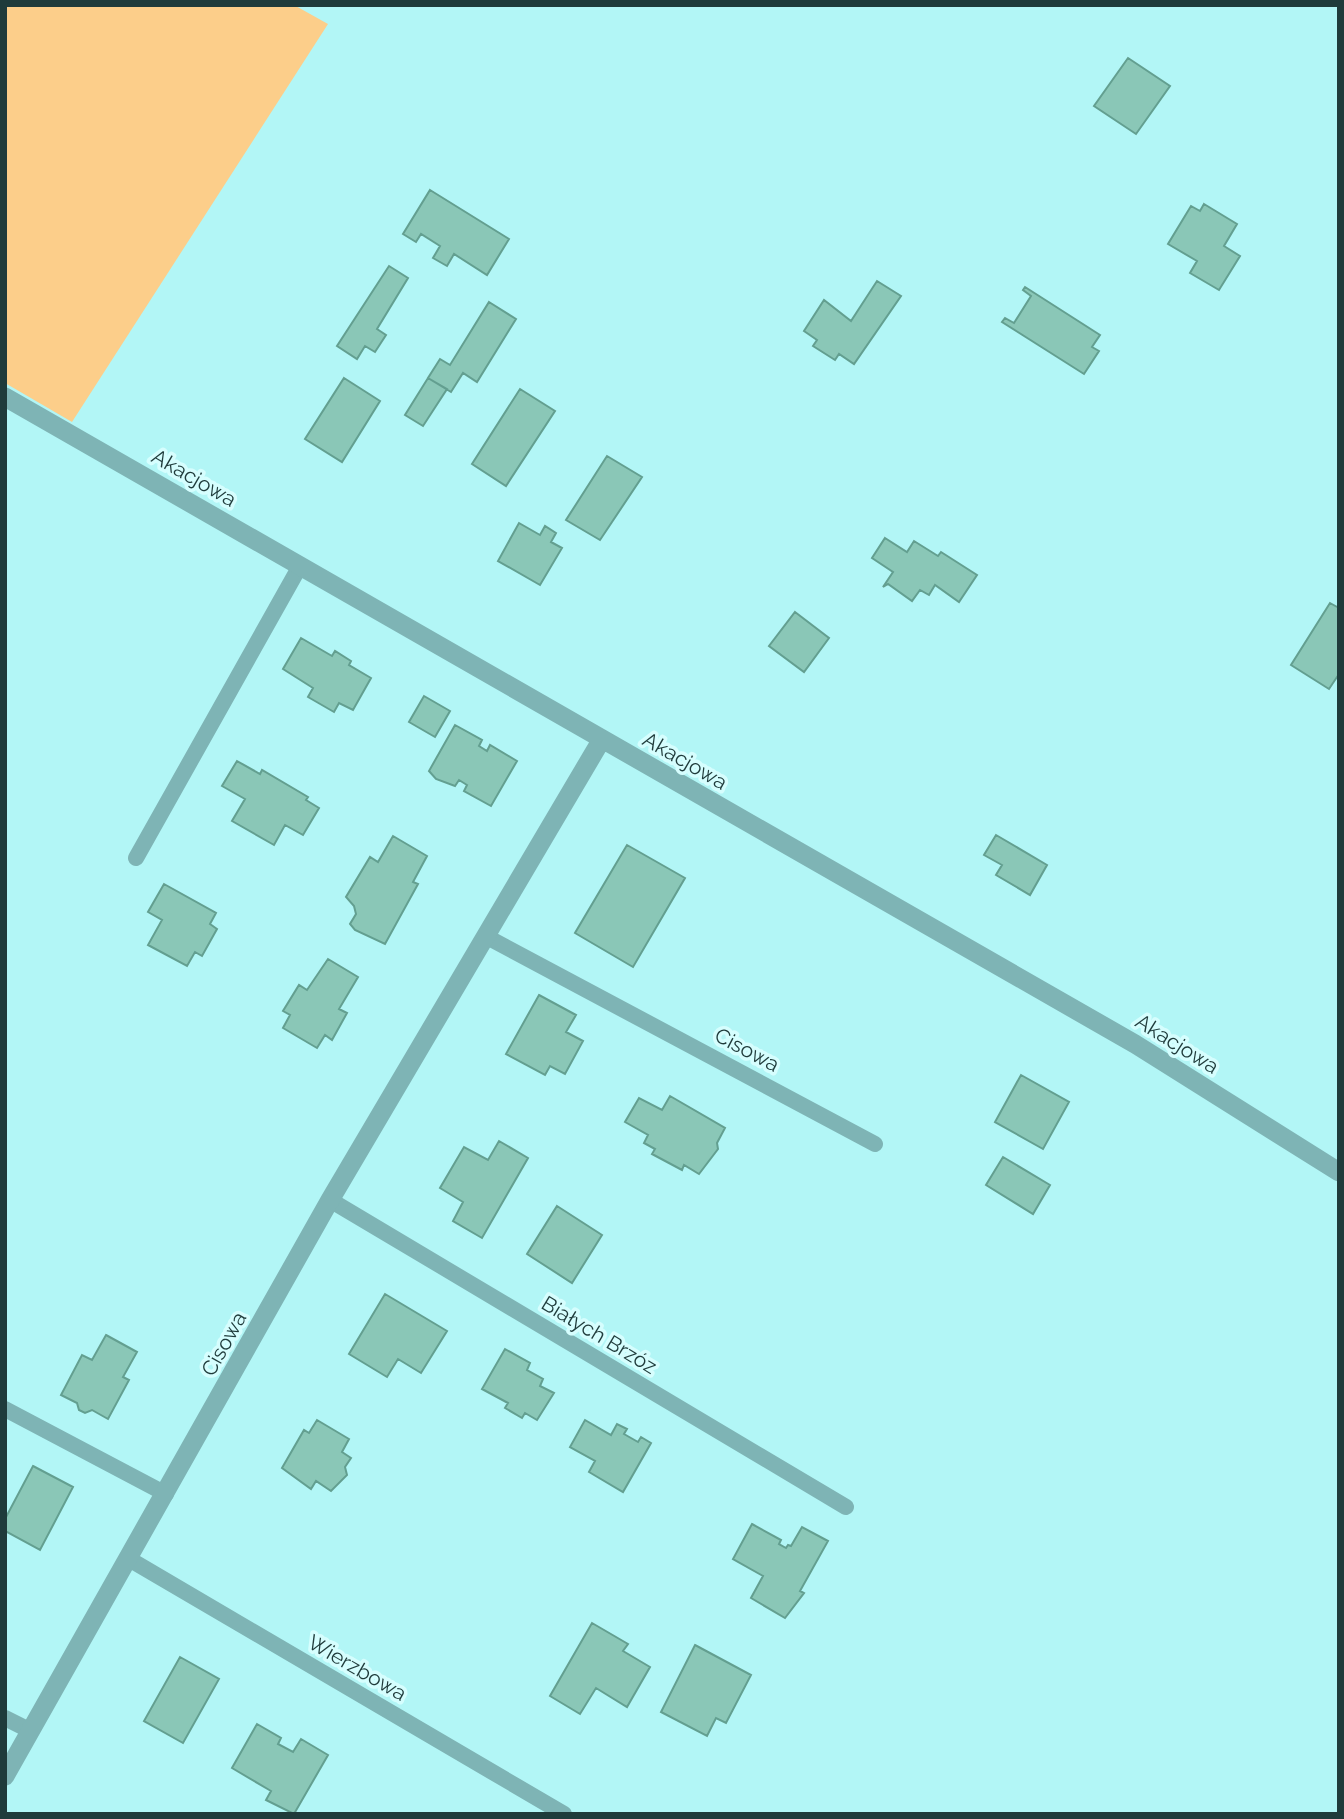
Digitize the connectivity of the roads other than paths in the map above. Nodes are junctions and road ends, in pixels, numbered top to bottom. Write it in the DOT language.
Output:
graph roads {
  1 [pos="5,397"];
  2 [pos="300,566"];
  3 [pos="602,739"];
  4 [pos="136,858"];
  5 [pos="487,937"];
  6 [pos="875,1144"];
  7 [pos="1339,1172"];
  8 [pos="330,1200"];
  9 [pos="5,1409"];
  10 [pos="166,1494"];
  11 [pos="846,1507"];
  12 [pos="129,1559"];
  13 [pos="5,1718"];
  14 [pos="31,1731"];
  15 [pos="5,1776"];
  16 [pos="564,1814"];
  1 -- 2 [label="street, Akacjowa"];
  2 -- 3 [label="street, Akacjowa"];
  2 -- 4 [label="lane"];
  3 -- 5 [label="street, Cisowa"];
  3 -- 7 [label="street, Akacjowa"];
  5 -- 6 [label="lane, Cisowa"];
  5 -- 8 [label="street, Cisowa"];
  8 -- 10 [label="street, Cisowa"];
  8 -- 11 [label="lane, Białych Brzóz"];
  9 -- 10 [label="lane"];
  10 -- 12 [label="street, Cisowa"];
  12 -- 14 [label="street, Cisowa"];
  12 -- 16 [label="lane, Wierzbowa"];
  13 -- 14 [label="lane"];
  14 -- 15 [label="street, Cisowa"];
}
